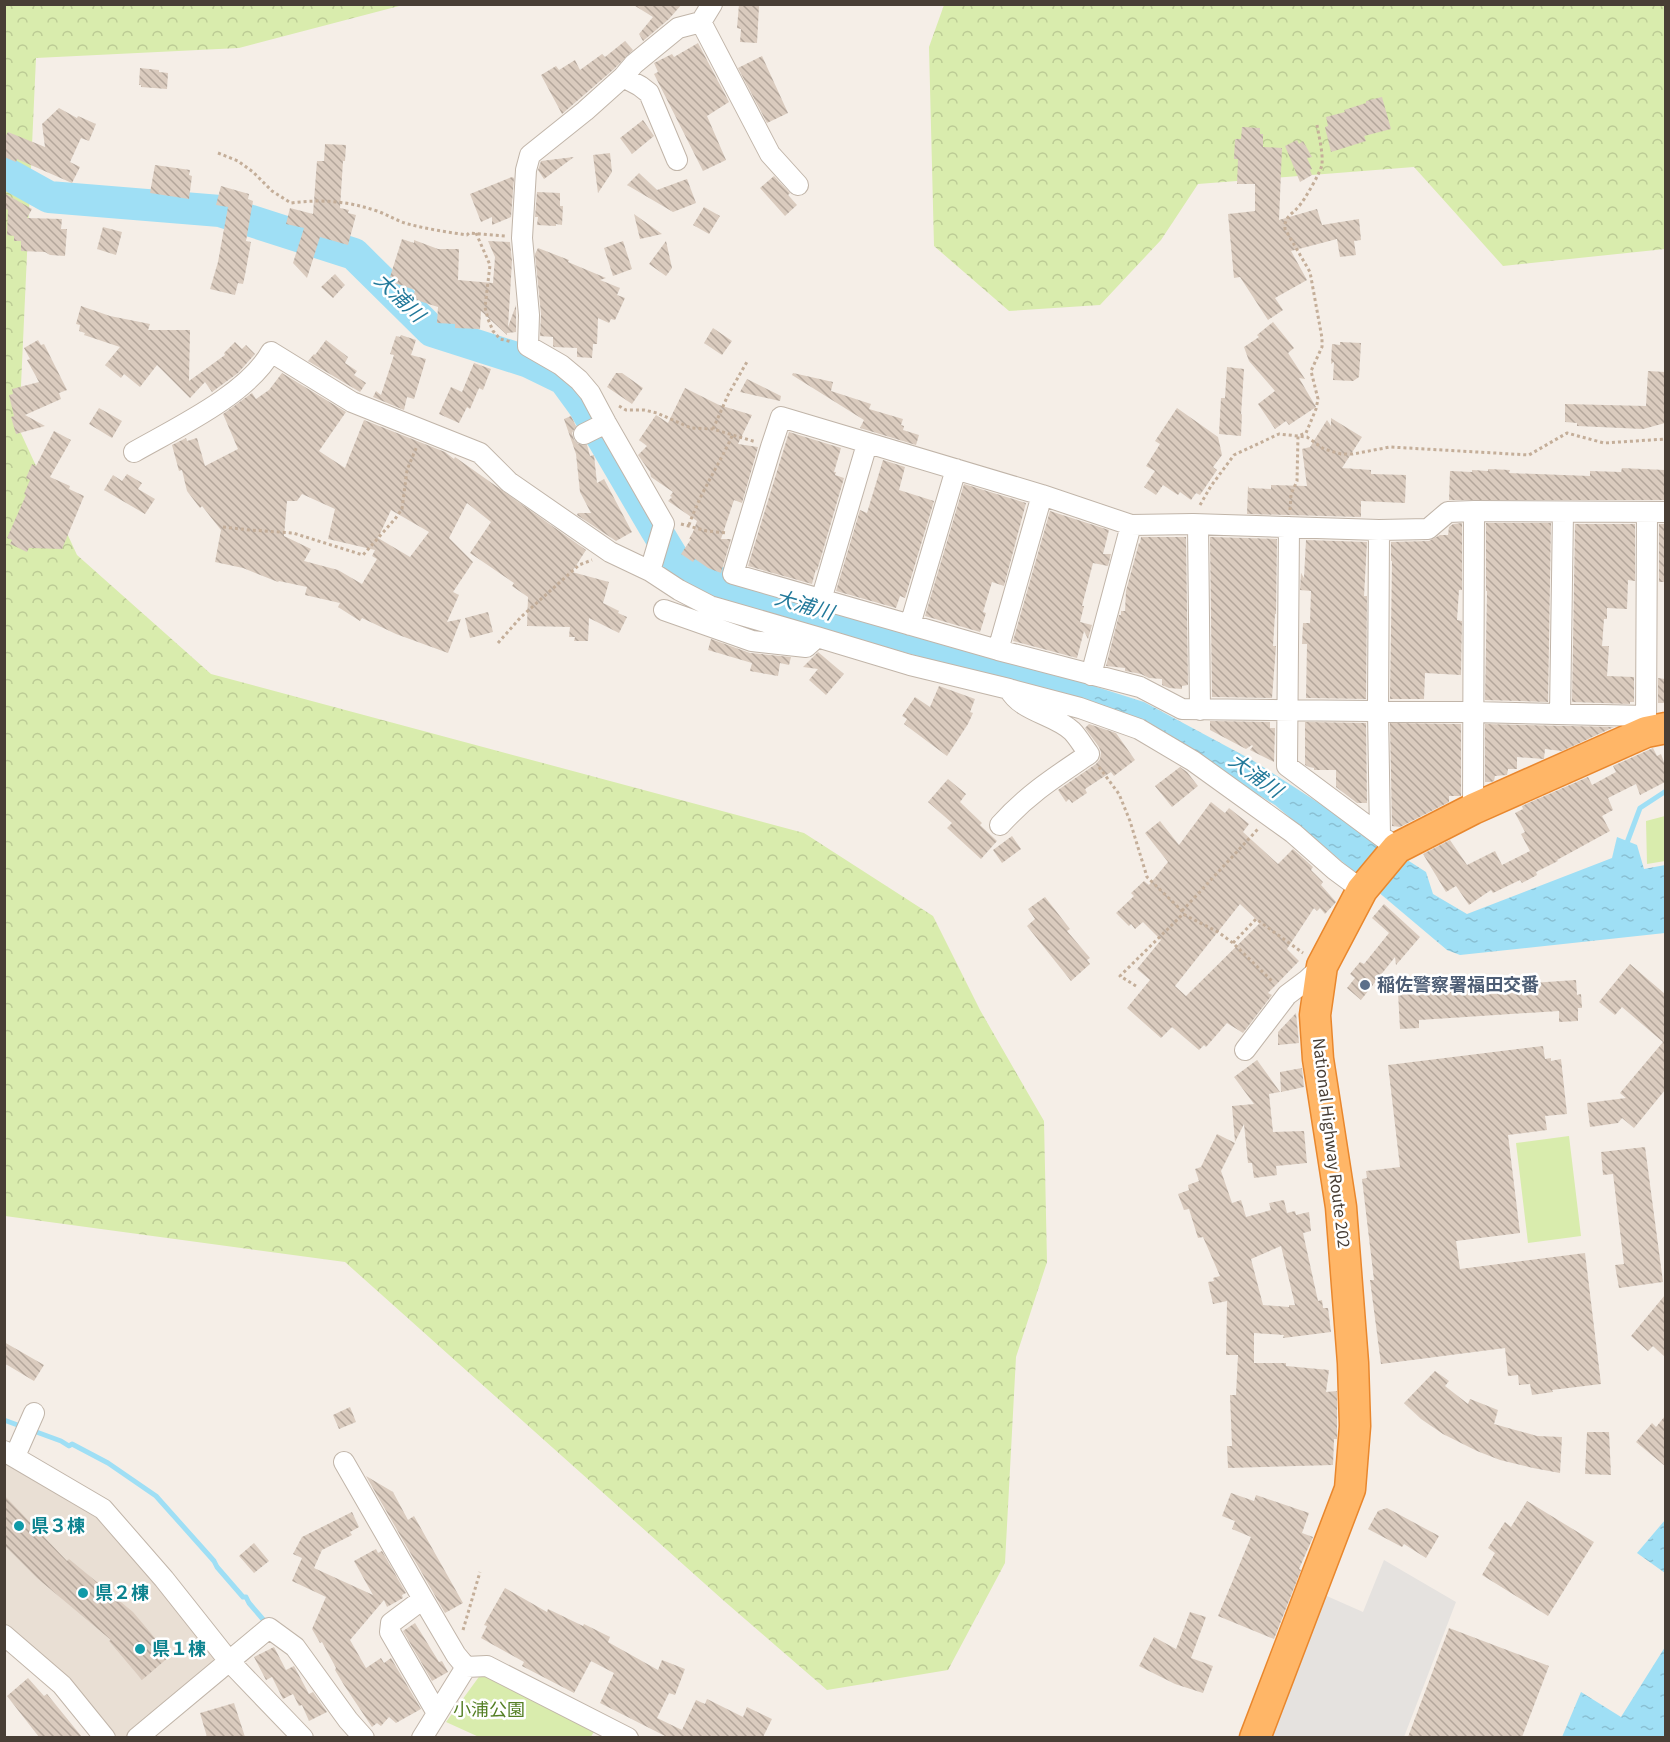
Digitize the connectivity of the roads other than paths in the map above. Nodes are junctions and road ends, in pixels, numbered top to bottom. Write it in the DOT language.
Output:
graph roads {
  1 [pos="712,4"];
  2 [pos="701,22"];
  3 [pos="623,77"];
  4 [pos="677,160"];
  5 [pos="798,185"];
  6 [pos="606,423"];
  7 [pos="584,434"];
  8 [pos="867,444"];
  9 [pos="134,452"];
  10 [pos="956,469"];
  11 [pos="1042,495"];
  12 [pos="1474,511"];
  13 [pos="1563,512"];
  14 [pos="1656,512"];
  15 [pos="1195,524"];
  16 [pos="1131,525"];
  17 [pos="1289,527"];
  18 [pos="1379,530"];
  19 [pos="650,571"];
  20 [pos="820,600"];
  21 [pos="664,610"];
  22 [pos="910,625"];
  23 [pos="817,637"];
  24 [pos="998,650"];
  25 [pos="1091,675"];
  26 [pos="1009,689"];
  27 [pos="1080,708"];
  28 [pos="1200,710"];
  29 [pos="1288,710"];
  30 [pos="1378,711"];
  31 [pos="1473,712"];
  32 [pos="1560,714"];
  33 [pos="1653,725"];
  34 [pos="1072,730"];
  35 [pos="1473,809"];
  36 [pos="1000,825"];
  37 [pos="1390,846"];
  38 [pos="1362,891"];
  39 [pos="1322,966"];
  40 [pos="1245,1050"];
  41 [pos="34,1413"];
  42 [pos="10,1454"];
  43 [pos="344,1462"];
  44 [pos="423,1599"];
  45 [pos="4,1635"];
  46 [pos="229,1661"];
  47 [pos="461,1661"];
  48 [pos="437,1713"];
  49 [pos="105,1737"];
  50 [pos="137,1737"];
  51 [pos="303,1737"];
  52 [pos="364,1737"];
  53 [pos="422,1737"];
  54 [pos="627,1737"];
  55 [pos="1255,1737"];
  1 -- 2 [label="street"];
  2 -- 3 [label="street"];
  2 -- 5 [label="street"];
  3 -- 4 [label="street"];
  3 -- 6 [label="street"];
  6 -- 7 [label="street"];
  6 -- 19 [label="street"];
  8 -- 10 [label="street"];
  8 -- 20 [label="street"];
  8 -- 20 [label="street"];
  9 -- 19 [label="street"];
  10 -- 11 [label="street"];
  10 -- 22 [label="street"];
  11 -- 16 [label="street"];
  11 -- 24 [label="street"];
  12 -- 13 [label="street"];
  12 -- 18 [label="street"];
  12 -- 31 [label="street"];
  13 -- 14 [label="street"];
  13 -- 32 [label="street"];
  14 -- 33 [label="street"];
  15 -- 16 [label="street"];
  15 -- 17 [label="street"];
  15 -- 28 [label="street"];
  16 -- 25 [label="street"];
  17 -- 18 [label="street"];
  17 -- 29 [label="street"];
  18 -- 30 [label="street"];
  19 -- 23 [label="street"];
  20 -- 22 [label="street"];
  21 -- 23 [label="street"];
  22 -- 24 [label="street"];
  23 -- 26 [label="street"];
  24 -- 25 [label="street"];
  25 -- 28 [label="street"];
  26 -- 27 [label="street"];
  26 -- 34 [label="street"];
  27 -- 34 [label="street"];
  27 -- 38 [label="street"];
  28 -- 29 [label="street"];
  29 -- 30 [label="street"];
  29 -- 37 [label="street"];
  30 -- 31 [label="street"];
  30 -- 37 [label="street"];
  31 -- 32 [label="street"];
  31 -- 35 [label="street"];
  32 -- 33 [label="street"];
  33 -- 35 [label="highway, National Highway Route 202"];
  34 -- 36 [label="street"];
  35 -- 37 [label="highway, National Highway Route 202"];
  37 -- 38 [label="highway, National Highway Route 202"];
  38 -- 39 [label="highway, National Highway Route 202"];
  39 -- 40 [label="street"];
  39 -- 55 [label="highway, National Highway Route 202"];
  41 -- 42 [label="street"];
  42 -- 46 [label="street"];
  43 -- 44 [label="street"];
  44 -- 47 [label="street"];
  44 -- 48 [label="street"];
  45 -- 49 [label="street"];
  46 -- 50 [label="street"];
  46 -- 51 [label="street"];
  46 -- 52 [label="street"];
  47 -- 48 [label="street"];
  47 -- 54 [label="street"];
  48 -- 53 [label="street"];
}
